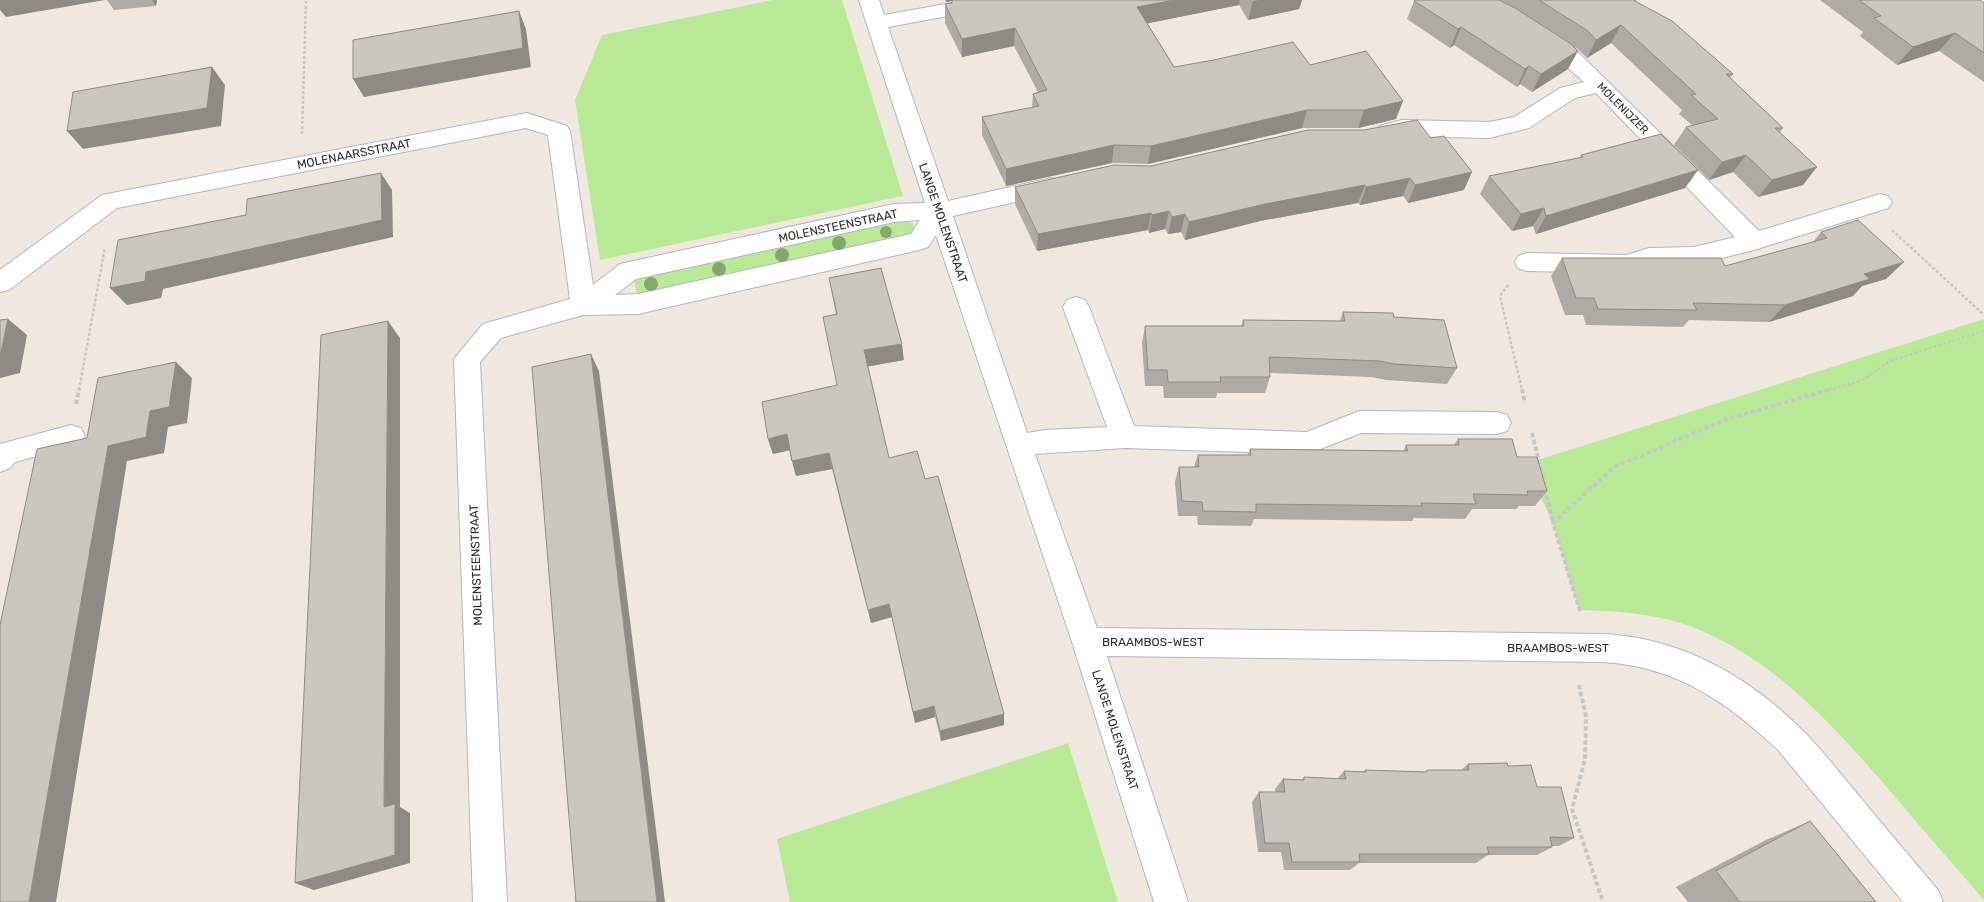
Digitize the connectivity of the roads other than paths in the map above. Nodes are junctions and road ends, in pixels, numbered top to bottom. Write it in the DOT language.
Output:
graph roads {
  1 [pos="869,0"];
  2 [pos="1037,0"];
  3 [pos="877,23"];
  4 [pos="1522,24"];
  5 [pos="1600,84"];
  6 [pos="1367,136"];
  7 [pos="1074,181"];
  8 [pos="1873,204"];
  9 [pos="939,211"];
  10 [pos="1754,241"];
  11 [pos="1527,262"];
  12 [pos="0,283"];
  13 [pos="583,305"];
  14 [pos="1076,307"];
  15 [pos="1497,424"];
  16 [pos="71,436"];
  17 [pos="1125,437"];
  18 [pos="1018,446"];
  19 [pos="0,460"];
  20 [pos="1087,642"];
  21 [pos="490,902"];
  22 [pos="1171,902"];
  23 [pos="1926,902"];
  1 -- 3 [label="street, LANGE MOLENSTRAAT"];
  2 -- 3 [label="street"];
  3 -- 9 [label="street, LANGE MOLENSTRAAT"];
  4 -- 5 [label="street, MOLENIJZER"];
  5 -- 6 [label="street"];
  5 -- 10 [label="street, MOLENIJZER"];
  7 -- 9 [label="street"];
  8 -- 10 [label="street"];
  9 -- 13 [label="street, MOLENSTEENSTRAAT"];
  9 -- 13 [label="street, MOLENSTEENSTRAAT"];
  9 -- 18 [label="street, LANGE MOLENSTRAAT"];
  10 -- 11 [label="street"];
  12 -- 13 [label="street, MOLENAARSSTRAAT"];
  13 -- 21 [label="street, MOLENSTEENSTRAAT"];
  14 -- 17 [label="street"];
  15 -- 17 [label="street"];
  16 -- 19 [label="street"];
  17 -- 18 [label="street"];
  18 -- 20 [label="street, LANGE MOLENSTRAAT"];
  20 -- 22 [label="street, LANGE MOLENSTRAAT"];
  20 -- 23 [label="street, BRAAMBOS-WEST"];
}
